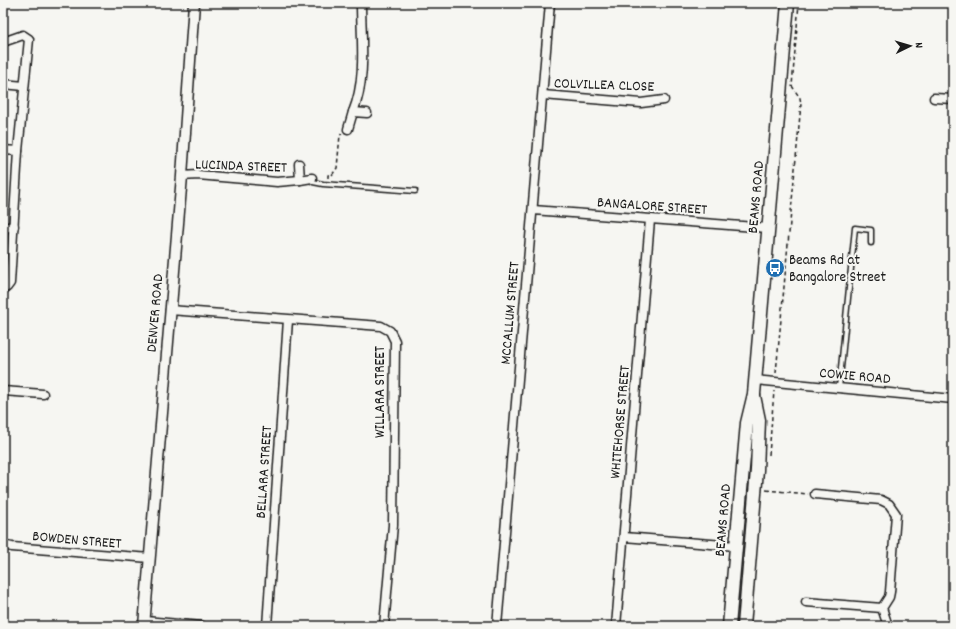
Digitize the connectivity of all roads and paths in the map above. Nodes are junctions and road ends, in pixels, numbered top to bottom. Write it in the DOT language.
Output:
graph roads {
  1 [pos="194,3"];
  2 [pos="361,3"];
  3 [pos="550,3"];
  4 [pos="788,3"];
  5 [pos="799,3"];
  6 [pos="3,42"];
  7 [pos="3,84"];
  8 [pos="24,86"];
  9 [pos="542,95"];
  10 [pos="934,98"];
  11 [pos="953,99"];
  12 [pos="664,100"];
  13 [pos="353,112"];
  14 [pos="368,113"];
  15 [pos="348,129"];
  16 [pos="3,150"];
  17 [pos="18,151"];
  18 [pos="299,164"];
  19 [pos="182,176"];
  20 [pos="312,178"];
  21 [pos="300,180"];
  22 [pos="320,183"];
  23 [pos="415,191"];
  24 [pos="533,210"];
  25 [pos="650,220"];
  26 [pos="14,226"];
  27 [pos="3,228"];
  28 [pos="768,228"];
  29 [pos="871,243"];
  30 [pos="3,289"];
  31 [pos="170,310"];
  32 [pos="288,320"];
  33 [pos="755,380"];
  34 [pos="775,382"];
  35 [pos="839,388"];
  36 [pos="3,391"];
  37 [pos="43,394"];
  38 [pos="754,394"];
  39 [pos="953,399"];
  40 [pos="768,459"];
  41 [pos="766,490"];
  42 [pos="815,494"];
  43 [pos="624,537"];
  44 [pos="3,545"];
  45 [pos="736,546"];
  46 [pos="150,558"];
  47 [pos="806,602"];
  48 [pos="882,608"];
  49 [pos="145,624"];
  50 [pos="202,626"];
  51 [pos="266,626"];
  52 [pos="384,626"];
  53 [pos="497,626"];
  54 [pos="616,626"];
  55 [pos="729,626"];
  56 [pos="744,626"];
  57 [pos="888,626"];
  1 -- 19 [label="street, DENVER ROAD"];
  2 -- 13 [label="street"];
  3 -- 9 [label="street, MCCALLUM STREET"];
  4 -- 28 [label="main road, BEAMS ROAD"];
  5 -- 34 [label="path"];
  6 -- 8 [label="street"];
  7 -- 8 [label="street"];
  8 -- 17 [label="street"];
  9 -- 12 [label="street, COLVILLEA CLOSE"];
  9 -- 24 [label="street, MCCALLUM STREET"];
  10 -- 11 [label="street"];
  13 -- 14 [label="street"];
  13 -- 15 [label="street"];
  15 -- 22 [label="path"];
  16 -- 17 [label="street"];
  17 -- 26 [label="street"];
  18 -- 21 [label="street, LUCINDA STREET"];
  19 -- 21 [label="street, LUCINDA STREET"];
  19 -- 31 [label="street, DENVER ROAD"];
  20 -- 21 [label="street, LUCINDA STREET"];
  20 -- 22 [label="lane"];
  22 -- 23 [label="lane"];
  24 -- 25 [label="street, BANGALORE STREET"];
  24 -- 53 [label="street, MCCALLUM STREET"];
  25 -- 28 [label="street, BANGALORE STREET"];
  25 -- 43 [label="street, WHITEHORSE STREET"];
  26 -- 27 [label="street"];
  26 -- 30 [label="street"];
  28 -- 33 [label="main road, BEAMS ROAD"];
  29 -- 35 [label="lane"];
  31 -- 32 [label="street, WILLARA STREET"];
  31 -- 46 [label="street, DENVER ROAD"];
  32 -- 51 [label="street, BELLARA STREET"];
  32 -- 52 [label="street, WILLARA STREET"];
  33 -- 34 [label="street, COWIE ROAD"];
  33 -- 38 [label="main road, BEAMS ROAD"];
  34 -- 35 [label="street, COWIE ROAD"];
  34 -- 40 [label="path"];
  35 -- 39 [label="street, COWIE ROAD"];
  36 -- 37 [label="street"];
  38 -- 45 [label="main road, BEAMS ROAD"];
  38 -- 56 [label="main road, BEAMS ROAD"];
  41 -- 42 [label="path"];
  42 -- 48 [label="street"];
  43 -- 45 [label="street"];
  43 -- 54 [label="street, WHITEHORSE STREET"];
  44 -- 46 [label="street, BOWDEN STREET"];
  45 -- 55 [label="main road, BEAMS ROAD"];
  46 -- 49 [label="street, DENVER ROAD"];
  47 -- 48 [label="street"];
  48 -- 57 [label="street"];
  49 -- 50 [label="street"];
}
